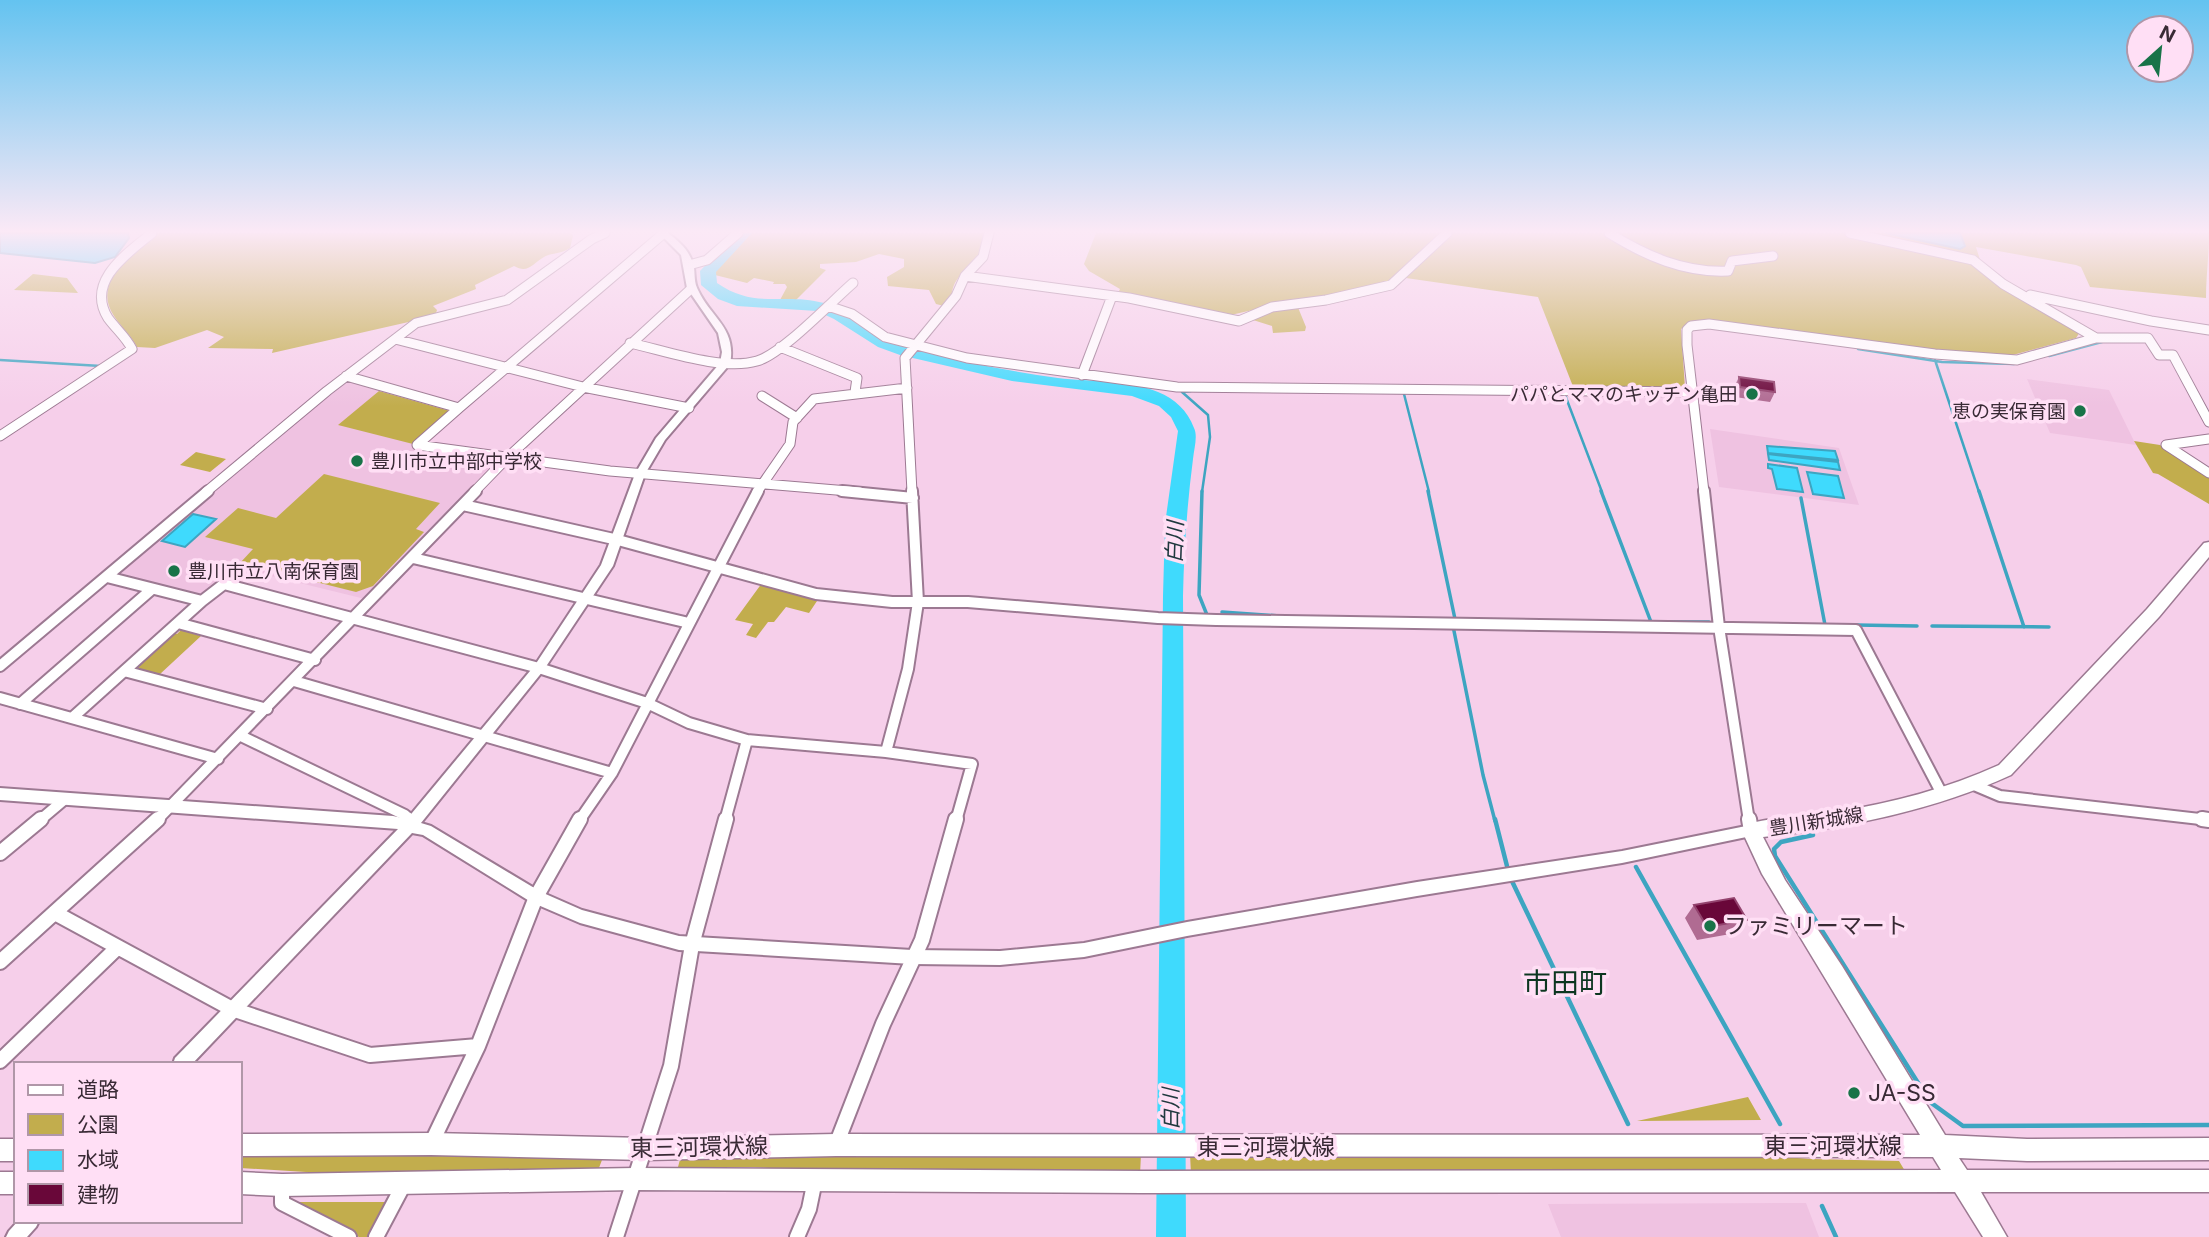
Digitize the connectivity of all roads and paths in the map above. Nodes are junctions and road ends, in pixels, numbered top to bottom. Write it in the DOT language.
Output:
graph roads {
  1 [pos="101,291"];
  2 [pos="519,291"];
  3 [pos="596,291"];
  4 [pos="689,291"];
  5 [pos="694,291"];
  6 [pos="844,291"];
  7 [pos="958,291"];
  8 [pos="1073,291"];
  9 [pos="1366,291"];
  10 [pos="2017,291"];
  11 [pos="2024,294"];
  12 [pos="1112,296"];
  13 [pos="828,306"];
  14 [pos="2209,330"];
  15 [pos="2096,338"];
  16 [pos="396,339"];
  17 [pos="630,343"];
  18 [pos="916,345"];
  19 [pos="780,347"];
  20 [pos="725,364"];
  21 [pos="505,368"];
  22 [pos="1082,375"];
  23 [pos="346,376"];
  24 [pos="583,387"];
  25 [pos="907,388"];
  26 [pos="855,392"];
  27 [pos="1693,392"];
  28 [pos="762,396"];
  29 [pos="459,408"];
  30 [pos="689,408"];
  31 [pos="797,418"];
  32 [pos="2209,422"];
  33 [pos="0,436"];
  34 [pos="2209,439"];
  35 [pos="506,459"];
  36 [pos="2209,473"];
  37 [pos="640,474"];
  38 [pos="762,483"];
  39 [pos="913,498"];
  40 [pos="463,505"];
  41 [pos="618,540"];
  42 [pos="2209,547"];
  43 [pos="413,558"];
  44 [pos="718,568"];
  45 [pos="107,577"];
  46 [pos="152,589"];
  47 [pos="586,599"];
  48 [pos="202,601"];
  49 [pos="918,602"];
  50 [pos="354,619"];
  51 [pos="689,623"];
  52 [pos="178,624"];
  53 [pos="1718,627"];
  54 [pos="315,660"];
  55 [pos="0,666"];
  56 [pos="539,668"];
  57 [pos="124,671"];
  58 [pos="294,681"];
  59 [pos="0,698"];
  60 [pos="647,703"];
  61 [pos="20,704"];
  62 [pos="267,709"];
  63 [pos="72,718"];
  64 [pos="241,736"];
  65 [pos="485,736"];
  66 [pos="747,740"];
  67 [pos="886,752"];
  68 [pos="218,759"];
  69 [pos="612,773"];
  70 [pos="1974,785"];
  71 [pos="0,794"];
  72 [pos="1942,794"];
  73 [pos="65,799"];
  74 [pos="173,806"];
  75 [pos="2209,820"];
  76 [pos="408,825"];
  77 [pos="1751,831"];
  78 [pos="0,853"];
  79 [pos="536,897"];
  80 [pos="55,913"];
  81 [pos="1187,929"];
  82 [pos="1158,935"];
  83 [pos="692,945"];
  84 [pos="117,948"];
  85 [pos="912,957"];
  86 [pos="0,962"];
  87 [pos="232,1009"];
  88 [pos="478,1046"];
  89 [pos="0,1061"];
  90 [pos="183,1062"];
  91 [pos="431,1144"];
  92 [pos="242,1145"];
  93 [pos="836,1145"];
  94 [pos="1938,1146"];
  95 [pos="644,1149"];
  96 [pos="2209,1149"];
  97 [pos="635,1179"];
  98 [pos="815,1180"];
  99 [pos="1959,1181"];
  100 [pos="2209,1181"];
  101 [pos="404,1182"];
  102 [pos="242,1183"];
  103 [pos="282,1185"];
  104 [pos="349,1237"];
  105 [pos="376,1237"];
  106 [pos="616,1237"];
  107 [pos="797,1237"];
  108 [pos="1996,1237"];
  1 -- 33 [label="street"];
  2 -- 16 [label="street"];
  3 -- 21 [label="street"];
  4 -- 17 [label="street"];
  5 -- 20 [label="street"];
  6 -- 13 [label="street"];
  7 -- 18 [label="street"];
  8 -- 12 [label="street"];
  9 -- 12 [label="street"];
  10 -- 11 [label="street"];
  11 -- 14 [label="street"];
  11 -- 15 [label="street"];
  12 -- 22 [label="street"];
  13 -- 18 [label="street"];
  13 -- 19 [label="street"];
  15 -- 27 [label="street"];
  15 -- 32 [label="street"];
  16 -- 21 [label="street"];
  16 -- 23 [label="street"];
  17 -- 20 [label="street"];
  17 -- 24 [label="street"];
  18 -- 22 [label="street"];
  18 -- 25 [label="street"];
  19 -- 20 [label="street"];
  19 -- 26 [label="street"];
  20 -- 30 [label="street"];
  21 -- 24 [label="street"];
  21 -- 29 [label="street"];
  22 -- 27 [label="street"];
  23 -- 29 [label="street"];
  23 -- 45 [label="street"];
  24 -- 30 [label="street"];
  24 -- 35 [label="street"];
  25 -- 26 [label="street"];
  25 -- 39 [label="street"];
  26 -- 31 [label="street"];
  27 -- 53 [label="street"];
  28 -- 31 [label="street"];
  29 -- 35 [label="street"];
  30 -- 37 [label="street"];
  31 -- 38 [label="street"];
  34 -- 36 [label="street"];
  35 -- 37 [label="street"];
  35 -- 40 [label="street"];
  37 -- 38 [label="street"];
  37 -- 41 [label="street"];
  38 -- 39 [label="street"];
  38 -- 44 [label="street"];
  39 -- 49 [label="street"];
  40 -- 41 [label="street"];
  40 -- 43 [label="street"];
  41 -- 44 [label="street"];
  41 -- 47 [label="street"];
  42 -- 70 [label="main road, 豊川新城線"];
  43 -- 47 [label="street"];
  43 -- 50 [label="street"];
  44 -- 49 [label="street"];
  44 -- 51 [label="street"];
  45 -- 46 [label="street"];
  45 -- 55 [label="street"];
  46 -- 48 [label="street"];
  46 -- 61 [label="street"];
  47 -- 51 [label="street"];
  47 -- 56 [label="street"];
  48 -- 50 [label="street"];
  48 -- 52 [label="street"];
  49 -- 53 [label="street"];
  49 -- 67 [label="street"];
  50 -- 54 [label="street"];
  50 -- 56 [label="street"];
  51 -- 60 [label="street"];
  52 -- 54 [label="street"];
  52 -- 57 [label="street"];
  53 -- 72 [label="street"];
  53 -- 77 [label="street"];
  54 -- 58 [label="street"];
  56 -- 60 [label="street"];
  56 -- 65 [label="street"];
  57 -- 62 [label="street"];
  57 -- 63 [label="street"];
  58 -- 62 [label="street"];
  58 -- 65 [label="street"];
  59 -- 61 [label="street"];
  60 -- 66 [label="street"];
  60 -- 69 [label="street"];
  61 -- 63 [label="street"];
  62 -- 64 [label="street"];
  63 -- 68 [label="street"];
  64 -- 68 [label="street"];
  64 -- 76 [label="street"];
  65 -- 69 [label="street"];
  65 -- 76 [label="street"];
  66 -- 67 [label="street"];
  66 -- 83 [label="street"];
  67 -- 85 [label="street"];
  68 -- 74 [label="street"];
  69 -- 79 [label="street"];
  70 -- 72 [label="main road, 豊川新城線"];
  70 -- 75 [label="street"];
  71 -- 73 [label="street"];
  72 -- 77 [label="main road, 豊川新城線"];
  73 -- 74 [label="street"];
  73 -- 78 [label="street"];
  74 -- 76 [label="street"];
  74 -- 80 [label="street"];
  76 -- 79 [label="street"];
  76 -- 87 [label="street"];
  77 -- 81 [label="street"];
  77 -- 94 [label="main road, 豊川新城線"];
  79 -- 83 [label="street"];
  79 -- 88 [label="street"];
  80 -- 84 [label="street"];
  80 -- 86 [label="street"];
  81 -- 82 [label="street"];
  82 -- 85 [label="street"];
  83 -- 85 [label="street"];
  83 -- 95 [label="street"];
  84 -- 87 [label="street"];
  84 -- 89 [label="street"];
  85 -- 93 [label="street"];
  87 -- 88 [label="street"];
  87 -- 90 [label="street"];
  88 -- 91 [label="street"];
  91 -- 92 [label="main road, 東三河環状線"];
  91 -- 95 [label="main road, 東三河環状線"];
  93 -- 94 [label="main road, 東三河環状線"];
  93 -- 95 [label="main road, 東三河環状線"];
  94 -- 96 [label="main road, 東三河環状線"];
  94 -- 99 [label="main road, 豊川新城線"];
  95 -- 97 [label="street"];
  97 -- 98 [label="main road, 東三河環状線"];
  97 -- 101 [label="main road, 東三河環状線"];
  97 -- 106 [label="street"];
  98 -- 99 [label="main road, 東三河環状線"];
  98 -- 107 [label="street"];
  99 -- 100 [label="main road, 東三河環状線"];
  99 -- 108 [label="main road, 豊川新城線"];
  101 -- 103 [label="main road, 東三河環状線"];
  101 -- 105 [label="street"];
  102 -- 103 [label="main road, 東三河環状線"];
  103 -- 104 [label="street"];
}
